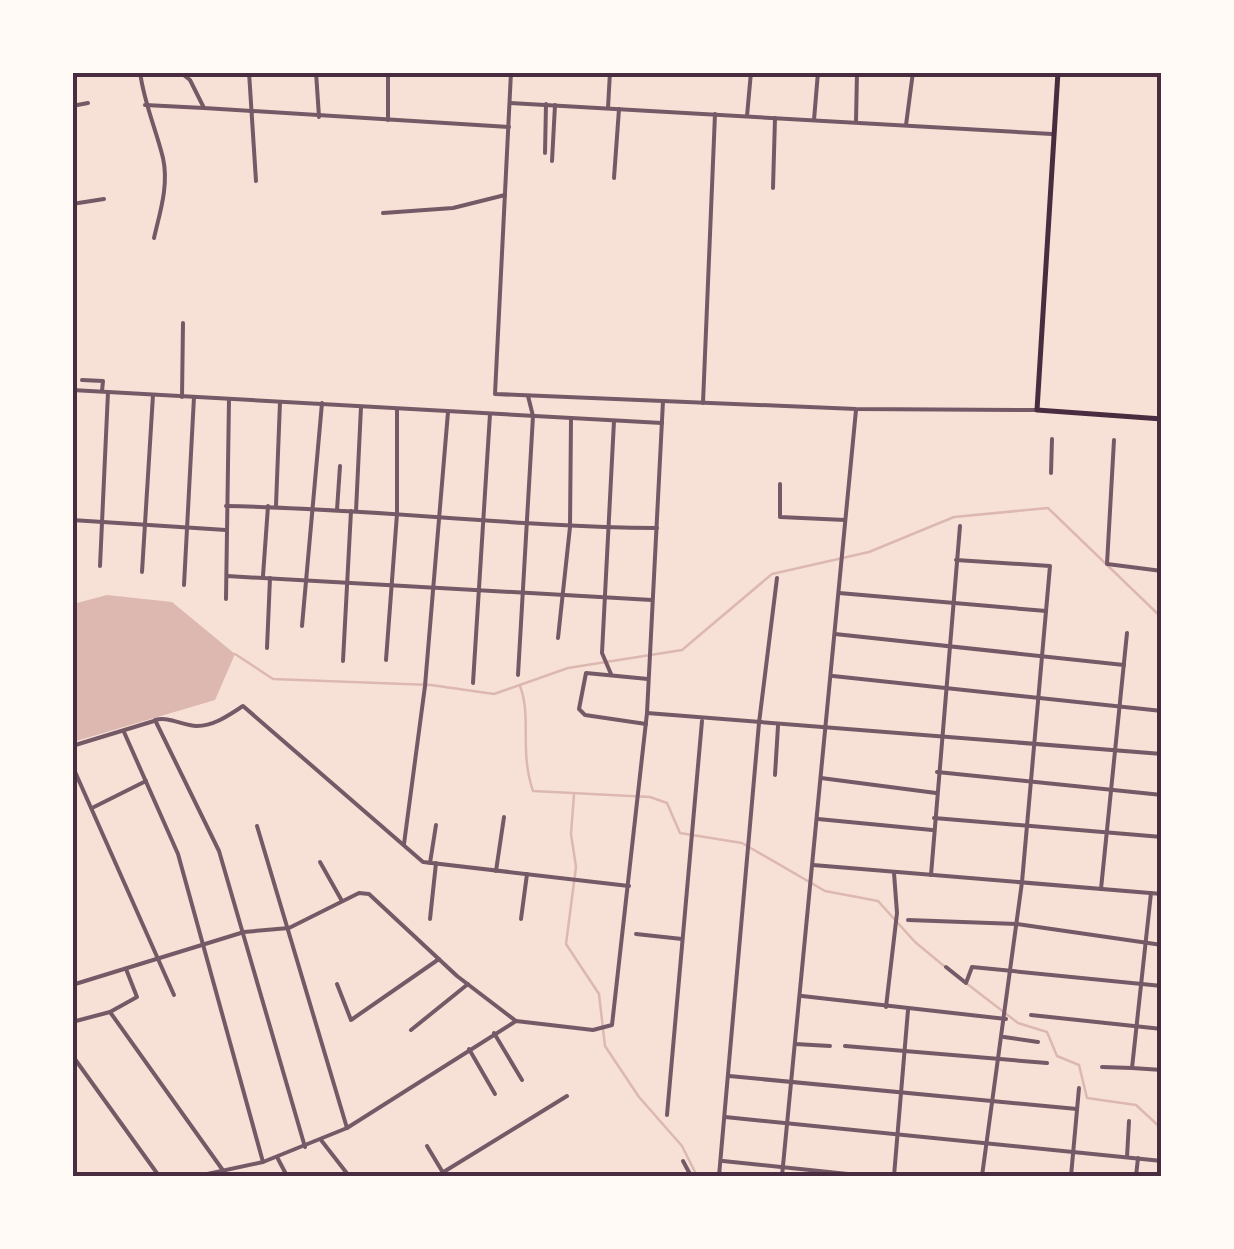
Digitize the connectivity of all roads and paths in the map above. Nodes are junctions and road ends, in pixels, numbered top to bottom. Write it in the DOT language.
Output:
graph roads {
  1 [pos="140,72"];
  2 [pos="180,72"];
  3 [pos="250,72"];
  4 [pos="316,72"];
  5 [pos="388,72"];
  6 [pos="511,72"];
  7 [pos="610,72"];
  8 [pos="751,72"];
  9 [pos="818,72"];
  10 [pos="857,72"];
  11 [pos="914,72"];
  12 [pos="1058,72"];
  13 [pos="510,102"];
  14 [pos="88,103"];
  15 [pos="546,104"];
  16 [pos="144,105"];
  17 [pos="555,105"];
  18 [pos="72,106"];
  19 [pos="204,108"];
  20 [pos="608,108"];
  21 [pos="619,109"];
  22 [pos="252,111"];
  23 [pos="715,114"];
  24 [pos="319,116"];
  25 [pos="748,116"];
  26 [pos="775,118"];
  27 [pos="388,120"];
  28 [pos="814,120"];
  29 [pos="856,122"];
  30 [pos="906,125"];
  31 [pos="508,126"];
  32 [pos="1052,134"];
  33 [pos="545,153"];
  34 [pos="552,162"];
  35 [pos="614,178"];
  36 [pos="256,181"];
  37 [pos="772,188"];
  38 [pos="505,194"];
  39 [pos="104,199"];
  40 [pos="72,204"];
  41 [pos="383,213"];
  42 [pos="154,238"];
  43 [pos="183,323"];
  44 [pos="82,380"];
  45 [pos="72,390"];
  46 [pos="105,392"];
  47 [pos="153,395"];
  48 [pos="182,396"];
  49 [pos="528,396"];
  50 [pos="194,397"];
  51 [pos="229,399"];
  52 [pos="662,401"];
  53 [pos="280,402"];
  54 [pos="322,403"];
  55 [pos="704,403"];
  56 [pos="362,407"];
  57 [pos="397,409"];
  58 [pos="856,409"];
  59 [pos="1037,410"];
  60 [pos="448,412"];
  61 [pos="490,414"];
  62 [pos="533,416"];
  63 [pos="570,418"];
  64 [pos="1162,418"];
  65 [pos="614,421"];
  66 [pos="662,424"];
  67 [pos="1052,439"];
  68 [pos="1114,440"];
  69 [pos="340,466"];
  70 [pos="1051,474"];
  71 [pos="780,484"];
  72 [pos="276,505"];
  73 [pos="226,506"];
  74 [pos="268,506"];
  75 [pos="312,506"];
  76 [pos="337,510"];
  77 [pos="353,511"];
  78 [pos="397,514"];
  79 [pos="440,517"];
  80 [pos="72,520"];
  81 [pos="484,520"];
  82 [pos="845,520"];
  83 [pos="101,522"];
  84 [pos="526,524"];
  85 [pos="146,525"];
  86 [pos="960,526"];
  87 [pos="570,527"];
  88 [pos="188,528"];
  89 [pos="612,528"];
  90 [pos="657,528"];
  91 [pos="226,530"];
  92 [pos="956,560"];
  93 [pos="100,566"];
  94 [pos="1162,571"];
  95 [pos="142,572"];
  96 [pos="228,576"];
  97 [pos="263,578"];
  98 [pos="270,578"];
  99 [pos="776,578"];
  100 [pos="306,580"];
  101 [pos="346,582"];
  102 [pos="389,585"];
  103 [pos="184,586"];
  104 [pos="432,587"];
  105 [pos="480,590"];
  106 [pos="522,592"];
  107 [pos="838,593"];
  108 [pos="564,594"];
  109 [pos="607,597"];
  110 [pos="226,599"];
  111 [pos="652,600"];
  112 [pos="951,603"];
  113 [pos="1046,610"];
  114 [pos="302,626"];
  115 [pos="1127,633"];
  116 [pos="835,634"];
  117 [pos="558,638"];
  118 [pos="267,648"];
  119 [pos="947,648"];
  120 [pos="1042,657"];
  121 [pos="343,660"];
  122 [pos="386,660"];
  123 [pos="1124,665"];
  124 [pos="611,674"];
  125 [pos="518,675"];
  126 [pos="831,676"];
  127 [pos="649,679"];
  128 [pos="473,683"];
  129 [pos="943,687"];
  130 [pos="1038,696"];
  131 [pos="1120,704"];
  132 [pos="1162,711"];
  133 [pos="647,713"];
  134 [pos="702,719"];
  135 [pos="156,720"];
  136 [pos="759,723"];
  137 [pos="646,724"];
  138 [pos="778,726"];
  139 [pos="826,729"];
  140 [pos="124,732"];
  141 [pos="939,736"];
  142 [pos="1034,740"];
  143 [pos="72,746"];
  144 [pos="1116,748"];
  145 [pos="1162,754"];
  146 [pos="72,765"];
  147 [pos="937,772"];
  148 [pos="775,775"];
  149 [pos="822,778"];
  150 [pos="147,780"];
  151 [pos="1031,780"];
  152 [pos="1111,790"];
  153 [pos="936,793"];
  154 [pos="1162,795"];
  155 [pos="92,808"];
  156 [pos="504,817"];
  157 [pos="934,818"];
  158 [pos="818,819"];
  159 [pos="1028,822"];
  160 [pos="436,825"];
  161 [pos="257,826"];
  162 [pos="934,830"];
  163 [pos="1106,830"];
  164 [pos="1162,837"];
  165 [pos="404,846"];
  166 [pos="320,862"];
  167 [pos="433,863"];
  168 [pos="813,866"];
  169 [pos="496,870"];
  170 [pos="894,872"];
  171 [pos="527,874"];
  172 [pos="931,875"];
  173 [pos="1022,882"];
  174 [pos="630,886"];
  175 [pos="1101,889"];
  176 [pos="1151,893"];
  177 [pos="1162,894"];
  178 [pos="342,901"];
  179 [pos="430,919"];
  180 [pos="521,919"];
  181 [pos="908,920"];
  182 [pos="1017,924"];
  183 [pos="288,928"];
  184 [pos="244,932"];
  185 [pos="636,934"];
  186 [pos="682,939"];
  187 [pos="1145,944"];
  188 [pos="1162,945"];
  189 [pos="200,946"];
  190 [pos="161,958"];
  191 [pos="439,959"];
  192 [pos="946,967"];
  193 [pos="126,969"];
  194 [pos="1012,970"];
  195 [pos="337,984"];
  196 [pos="468,984"];
  197 [pos="1141,984"];
  198 [pos="72,985"];
  199 [pos="1162,986"];
  200 [pos="174,994"];
  201 [pos="800,996"];
  202 [pos="886,1008"];
  203 [pos="908,1010"];
  204 [pos="110,1012"];
  205 [pos="1031,1015"];
  206 [pos="1006,1019"];
  207 [pos="516,1021"];
  208 [pos="72,1022"];
  209 [pos="1137,1025"];
  210 [pos="1162,1029"];
  211 [pos="412,1030"];
  212 [pos="494,1033"];
  213 [pos="1004,1037"];
  214 [pos="1038,1042"];
  215 [pos="795,1044"];
  216 [pos="830,1046"];
  217 [pos="845,1046"];
  218 [pos="469,1049"];
  219 [pos="904,1051"];
  220 [pos="72,1055"];
  221 [pos="1000,1060"];
  222 [pos="1047,1064"];
  223 [pos="1102,1067"];
  224 [pos="1132,1068"];
  225 [pos="1162,1070"];
  226 [pos="729,1076"];
  227 [pos="522,1080"];
  228 [pos="791,1081"];
  229 [pos="1080,1088"];
  230 [pos="495,1094"];
  231 [pos="901,1095"];
  232 [pos="567,1096"];
  233 [pos="994,1103"];
  234 [pos="1078,1109"];
  235 [pos="667,1114"];
  236 [pos="725,1117"];
  237 [pos="1129,1121"];
  238 [pos="786,1125"];
  239 [pos="347,1128"];
  240 [pos="897,1136"];
  241 [pos="322,1140"];
  242 [pos="305,1146"];
  243 [pos="427,1146"];
  244 [pos="987,1147"];
  245 [pos="1074,1150"];
  246 [pos="1127,1156"];
  247 [pos="277,1157"];
  248 [pos="1138,1158"];
  249 [pos="682,1161"];
  250 [pos="720,1161"];
  251 [pos="1162,1161"];
  252 [pos="262,1162"];
  253 [pos="783,1167"];
  254 [pos="225,1174"];
  255 [pos="442,1175"];
  256 [pos="159,1176"];
  257 [pos="198,1176"];
  258 [pos="287,1176"];
  259 [pos="349,1176"];
  260 [pos="691,1176"];
  261 [pos="719,1176"];
  262 [pos="782,1176"];
  263 [pos="867,1176"];
  264 [pos="894,1176"];
  265 [pos="982,1176"];
  266 [pos="1071,1176"];
  267 [pos="1136,1176"];
  1 -- 16 [label="street"];
  2 -- 19 [label="street"];
  3 -- 22 [label="street"];
  4 -- 24 [label="street"];
  5 -- 27 [label="street"];
  6 -- 13 [label="street"];
  7 -- 20 [label="street"];
  8 -- 25 [label="street"];
  9 -- 28 [label="street"];
  10 -- 29 [label="street"];
  11 -- 30 [label="street"];
  12 -- 32 [label="main road"];
  13 -- 15 [label="street"];
  13 -- 31 [label="street"];
  14 -- 18 [label="street"];
  15 -- 17 [label="street"];
  15 -- 33 [label="street"];
  16 -- 19 [label="street"];
  16 -- 42 [label="street"];
  17 -- 20 [label="street"];
  17 -- 34 [label="street"];
  19 -- 22 [label="street"];
  20 -- 21 [label="street"];
  21 -- 23 [label="street"];
  21 -- 35 [label="street"];
  22 -- 24 [label="street"];
  22 -- 36 [label="street"];
  23 -- 25 [label="street"];
  23 -- 55 [label="street"];
  24 -- 27 [label="street"];
  25 -- 26 [label="street"];
  26 -- 28 [label="street"];
  26 -- 37 [label="street"];
  27 -- 31 [label="street"];
  28 -- 29 [label="street"];
  29 -- 30 [label="street"];
  30 -- 32 [label="street"];
  31 -- 38 [label="street"];
  32 -- 59 [label="main road"];
  38 -- 41 [label="street"];
  38 -- 49 [label="street"];
  39 -- 40 [label="street"];
  43 -- 48 [label="street"];
  44 -- 46 [label="street"];
  45 -- 46 [label="street"];
  46 -- 47 [label="street"];
  46 -- 83 [label="street"];
  47 -- 48 [label="street"];
  47 -- 85 [label="street"];
  48 -- 50 [label="street"];
  49 -- 52 [label="street"];
  49 -- 62 [label="street"];
  50 -- 51 [label="street"];
  50 -- 88 [label="street"];
  51 -- 53 [label="street"];
  51 -- 73 [label="street"];
  52 -- 55 [label="street"];
  52 -- 66 [label="street"];
  53 -- 54 [label="street"];
  53 -- 72 [label="street"];
  54 -- 56 [label="street"];
  54 -- 75 [label="street"];
  55 -- 58 [label="street"];
  56 -- 57 [label="street"];
  56 -- 77 [label="street"];
  57 -- 60 [label="street"];
  57 -- 78 [label="street"];
  58 -- 59 [label="street"];
  58 -- 82 [label="street"];
  59 -- 64 [label="main road"];
  60 -- 61 [label="street"];
  60 -- 79 [label="street"];
  61 -- 62 [label="street"];
  61 -- 81 [label="street"];
  62 -- 63 [label="street"];
  62 -- 84 [label="street"];
  63 -- 65 [label="street"];
  63 -- 87 [label="street"];
  65 -- 66 [label="street"];
  65 -- 89 [label="street"];
  66 -- 90 [label="street"];
  67 -- 70 [label="street"];
  68 -- 94 [label="street"];
  69 -- 76 [label="street"];
  71 -- 82 [label="street"];
  72 -- 74 [label="street"];
  72 -- 75 [label="street"];
  73 -- 74 [label="street"];
  73 -- 91 [label="street"];
  74 -- 97 [label="street"];
  75 -- 76 [label="street"];
  75 -- 100 [label="street"];
  76 -- 77 [label="street"];
  77 -- 78 [label="street"];
  77 -- 101 [label="street"];
  78 -- 79 [label="street"];
  78 -- 102 [label="street"];
  79 -- 81 [label="street"];
  79 -- 104 [label="street"];
  80 -- 83 [label="street"];
  81 -- 84 [label="street"];
  81 -- 105 [label="street"];
  82 -- 107 [label="street"];
  83 -- 85 [label="street"];
  83 -- 93 [label="street"];
  84 -- 87 [label="street"];
  84 -- 106 [label="street"];
  85 -- 88 [label="street"];
  85 -- 95 [label="street"];
  86 -- 92 [label="street"];
  87 -- 89 [label="street"];
  87 -- 108 [label="street"];
  88 -- 91 [label="street"];
  88 -- 103 [label="street"];
  89 -- 90 [label="street"];
  89 -- 109 [label="street"];
  90 -- 111 [label="street"];
  91 -- 96 [label="street"];
  92 -- 112 [label="street"];
  92 -- 113 [label="street"];
  96 -- 97 [label="street"];
  96 -- 110 [label="street"];
  97 -- 98 [label="street"];
  98 -- 100 [label="street"];
  98 -- 118 [label="street"];
  99 -- 136 [label="street"];
  100 -- 101 [label="street"];
  100 -- 114 [label="street"];
  101 -- 102 [label="street"];
  101 -- 121 [label="street"];
  102 -- 104 [label="street"];
  102 -- 122 [label="street"];
  104 -- 105 [label="street"];
  104 -- 165 [label="street"];
  105 -- 106 [label="street"];
  105 -- 128 [label="street"];
  106 -- 108 [label="street"];
  106 -- 125 [label="street"];
  107 -- 112 [label="street"];
  107 -- 116 [label="street"];
  108 -- 109 [label="street"];
  108 -- 117 [label="street"];
  109 -- 111 [label="street"];
  109 -- 124 [label="street"];
  111 -- 127 [label="street"];
  112 -- 113 [label="street"];
  112 -- 119 [label="street"];
  113 -- 120 [label="street"];
  115 -- 123 [label="street"];
  116 -- 119 [label="street"];
  116 -- 126 [label="street"];
  119 -- 120 [label="street"];
  119 -- 129 [label="street"];
  120 -- 123 [label="street"];
  120 -- 130 [label="street"];
  123 -- 131 [label="street"];
  124 -- 127 [label="street"];
  124 -- 137 [label="street"];
  126 -- 129 [label="street"];
  126 -- 139 [label="street"];
  127 -- 133 [label="street"];
  129 -- 130 [label="street"];
  129 -- 141 [label="street"];
  130 -- 131 [label="street"];
  130 -- 142 [label="street"];
  131 -- 132 [label="street"];
  131 -- 144 [label="street"];
  133 -- 134 [label="street"];
  133 -- 137 [label="street"];
  134 -- 136 [label="street"];
  134 -- 186 [label="street"];
  135 -- 140 [label="street"];
  135 -- 165 [label="street"];
  135 -- 184 [label="street"];
  136 -- 138 [label="street"];
  136 -- 226 [label="street"];
  137 -- 174 [label="street"];
  138 -- 139 [label="street"];
  138 -- 148 [label="street"];
  139 -- 141 [label="street"];
  139 -- 149 [label="street"];
  140 -- 143 [label="street"];
  140 -- 150 [label="street"];
  141 -- 142 [label="street"];
  141 -- 147 [label="street"];
  142 -- 144 [label="street"];
  142 -- 151 [label="street"];
  144 -- 145 [label="street"];
  144 -- 152 [label="street"];
  146 -- 155 [label="street"];
  147 -- 151 [label="street"];
  147 -- 153 [label="street"];
  149 -- 153 [label="street"];
  149 -- 158 [label="street"];
  150 -- 155 [label="street"];
  150 -- 189 [label="street"];
  151 -- 152 [label="street"];
  151 -- 159 [label="street"];
  152 -- 154 [label="street"];
  152 -- 163 [label="street"];
  153 -- 157 [label="street"];
  155 -- 190 [label="street"];
  156 -- 169 [label="street"];
  157 -- 159 [label="street"];
  157 -- 162 [label="street"];
  158 -- 162 [label="street"];
  158 -- 168 [label="street"];
  159 -- 163 [label="street"];
  159 -- 173 [label="street"];
  160 -- 167 [label="street"];
  161 -- 183 [label="street"];
  162 -- 172 [label="street"];
  163 -- 164 [label="street"];
  163 -- 175 [label="street"];
  165 -- 167 [label="street"];
  166 -- 178 [label="street"];
  167 -- 169 [label="street"];
  167 -- 179 [label="street"];
  168 -- 170 [label="street"];
  168 -- 201 [label="street"];
  169 -- 171 [label="street"];
  170 -- 172 [label="street"];
  170 -- 202 [label="street"];
  171 -- 174 [label="street"];
  171 -- 180 [label="street"];
  172 -- 173 [label="street"];
  173 -- 175 [label="street"];
  173 -- 182 [label="street"];
  174 -- 207 [label="street"];
  175 -- 176 [label="street"];
  176 -- 177 [label="street"];
  176 -- 187 [label="street"];
  178 -- 183 [label="street"];
  178 -- 191 [label="street"];
  181 -- 182 [label="street"];
  182 -- 187 [label="street"];
  182 -- 194 [label="street"];
  183 -- 184 [label="street"];
  183 -- 239 [label="street"];
  184 -- 189 [label="street"];
  184 -- 242 [label="street"];
  185 -- 186 [label="street"];
  186 -- 235 [label="street"];
  187 -- 188 [label="street"];
  187 -- 197 [label="street"];
  189 -- 190 [label="street"];
  189 -- 252 [label="street"];
  190 -- 193 [label="street"];
  190 -- 200 [label="street"];
  191 -- 195 [label="street"];
  191 -- 196 [label="street"];
  192 -- 194 [label="street"];
  193 -- 198 [label="street"];
  193 -- 204 [label="street"];
  194 -- 197 [label="street"];
  194 -- 206 [label="street"];
  196 -- 207 [label="street"];
  196 -- 211 [label="street"];
  197 -- 199 [label="street"];
  197 -- 209 [label="street"];
  201 -- 202 [label="street"];
  201 -- 215 [label="street"];
  202 -- 203 [label="street"];
  203 -- 206 [label="street"];
  203 -- 219 [label="street"];
  204 -- 208 [label="street"];
  204 -- 254 [label="street"];
  205 -- 209 [label="street"];
  206 -- 213 [label="street"];
  207 -- 212 [label="street"];
  209 -- 210 [label="street"];
  209 -- 224 [label="street"];
  212 -- 218 [label="street"];
  212 -- 227 [label="street"];
  213 -- 214 [label="street"];
  213 -- 221 [label="street"];
  215 -- 216 [label="street"];
  215 -- 228 [label="street"];
  217 -- 219 [label="street"];
  218 -- 230 [label="street"];
  218 -- 239 [label="street"];
  219 -- 221 [label="street"];
  219 -- 231 [label="street"];
  220 -- 256 [label="street"];
  221 -- 222 [label="street"];
  221 -- 233 [label="street"];
  223 -- 224 [label="street"];
  224 -- 225 [label="street"];
  226 -- 228 [label="street"];
  226 -- 236 [label="street"];
  228 -- 231 [label="street"];
  228 -- 238 [label="street"];
  229 -- 234 [label="street"];
  231 -- 233 [label="street"];
  231 -- 240 [label="street"];
  232 -- 255 [label="street"];
  233 -- 234 [label="street"];
  233 -- 244 [label="street"];
  234 -- 245 [label="street"];
  236 -- 238 [label="street"];
  236 -- 250 [label="street"];
  237 -- 246 [label="street"];
  238 -- 240 [label="street"];
  238 -- 253 [label="street"];
  239 -- 241 [label="street"];
  240 -- 244 [label="street"];
  240 -- 264 [label="street"];
  241 -- 242 [label="street"];
  241 -- 259 [label="street"];
  242 -- 247 [label="street"];
  243 -- 255 [label="street"];
  244 -- 245 [label="street"];
  244 -- 265 [label="street"];
  245 -- 246 [label="street"];
  245 -- 266 [label="street"];
  246 -- 248 [label="street"];
  247 -- 252 [label="street"];
  247 -- 258 [label="street"];
  248 -- 251 [label="street"];
  248 -- 267 [label="street"];
  249 -- 260 [label="street"];
  250 -- 253 [label="street"];
  250 -- 261 [label="street"];
  252 -- 254 [label="street"];
  253 -- 262 [label="street"];
  253 -- 263 [label="street"];
  254 -- 257 [label="street"];
}
